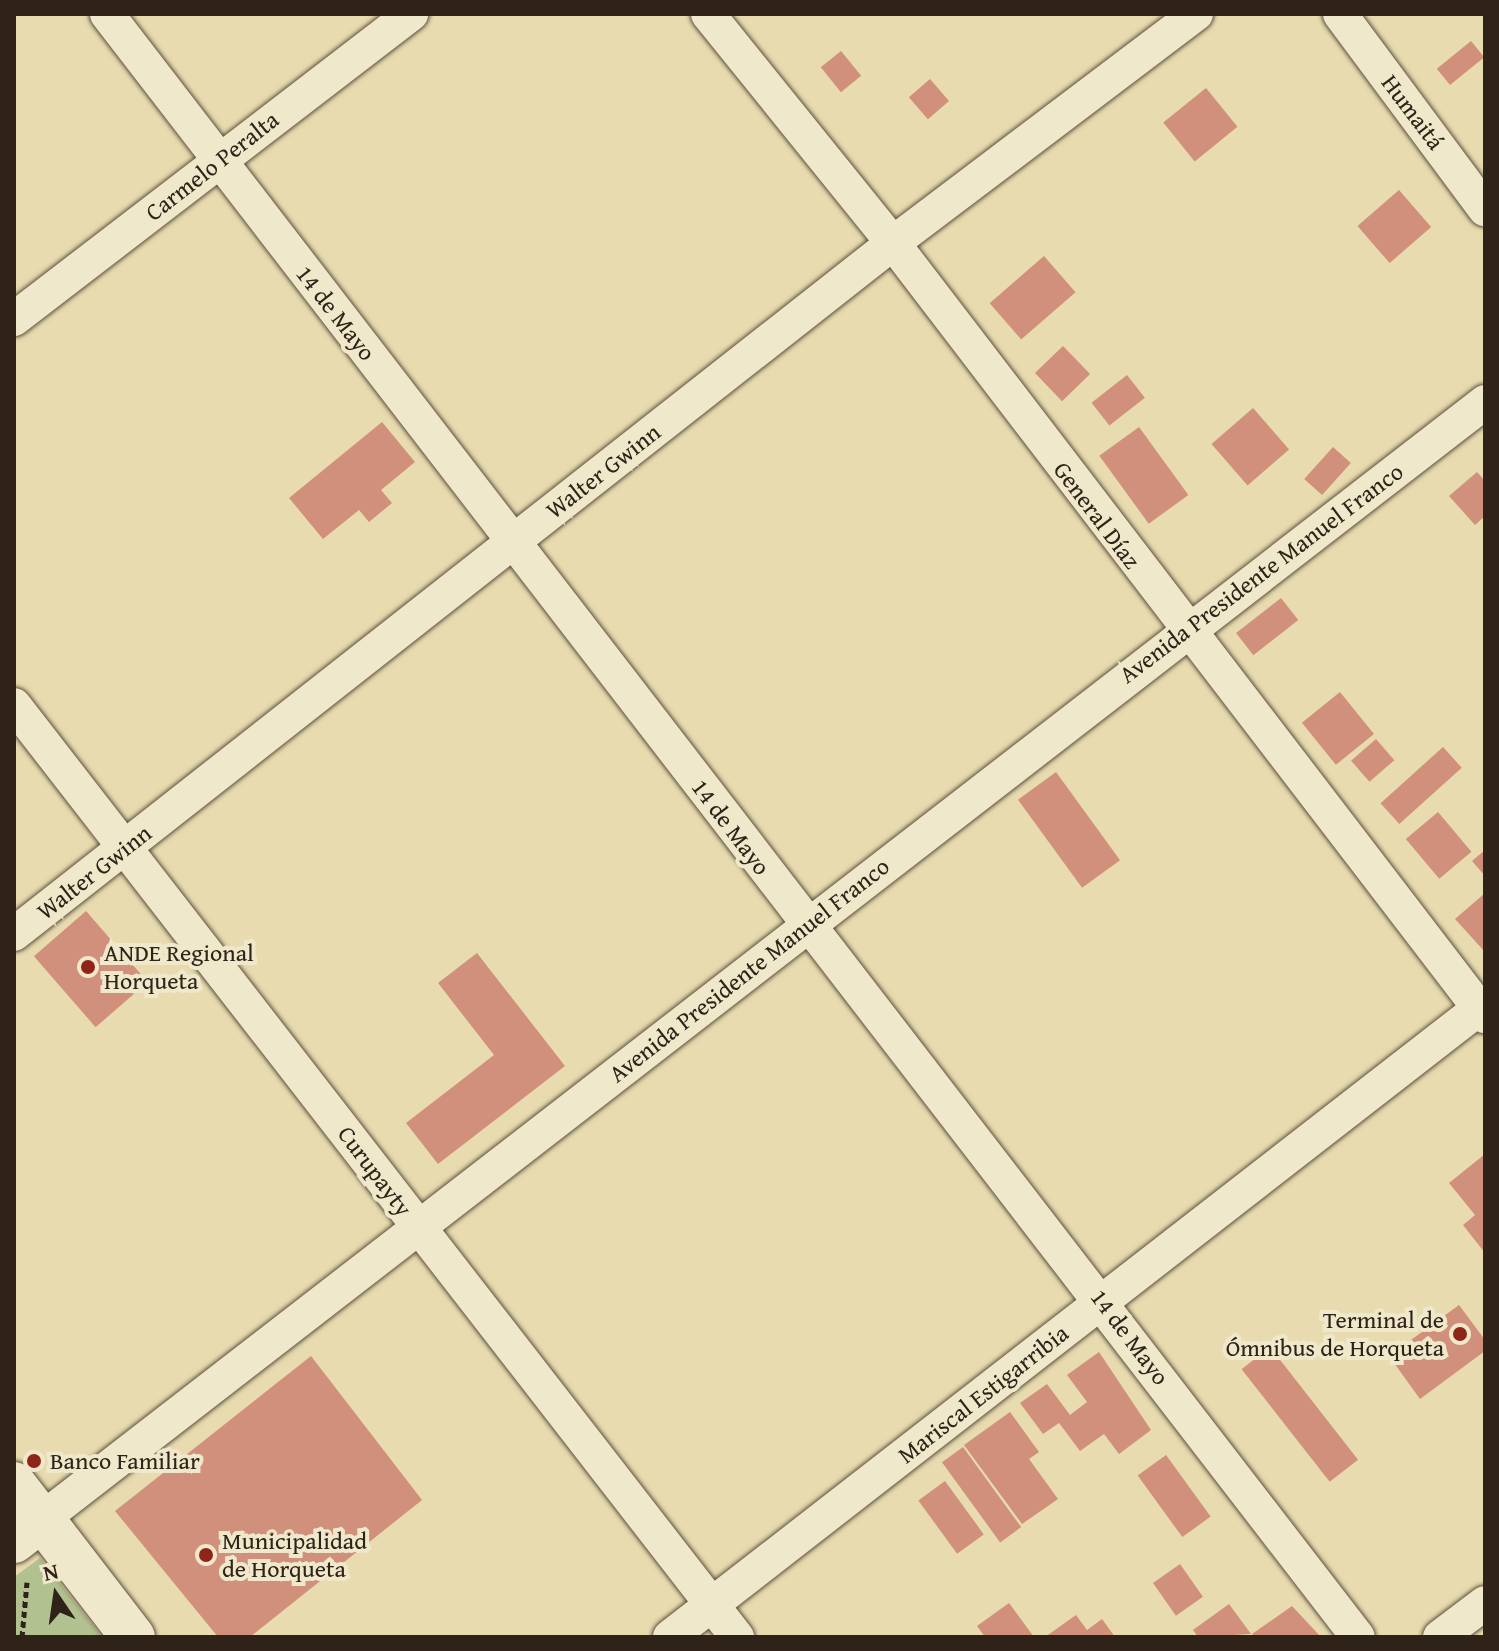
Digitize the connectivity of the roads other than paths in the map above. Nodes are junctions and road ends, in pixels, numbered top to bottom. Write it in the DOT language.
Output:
graph roads {
  1 [pos="107,14"];
  2 [pos="411,14"];
  3 [pos="708,14"];
  4 [pos="1196,14"];
  5 [pos="1340,14"];
  6 [pos="218,161"];
  7 [pos="1485,209"];
  8 [pos="893,243"];
  9 [pos="14,319"];
  10 [pos="1485,402"];
  11 [pos="513,542"];
  12 [pos="1185,630"];
  13 [pos="14,705"];
  14 [pos="128,845"];
  15 [pos="806,925"];
  16 [pos="14,934"];
  17 [pos="1483,1010"];
  18 [pos="419,1229"];
  19 [pos="1103,1301"];
  20 [pos="14,1483"];
  21 [pos="28,1530"];
  22 [pos="1485,1603"];
  23 [pos="712,1605"];
  24 [pos="133,1637"];
  25 [pos="670,1637"];
  26 [pos="737,1637"];
  27 [pos="1358,1637"];
  28 [pos="1440,1637"];
  1 -- 6 [label="street, 14 de Mayo"];
  2 -- 6 [label="street, Carmelo Peralta"];
  3 -- 8 [label="street, General Díaz"];
  4 -- 8 [label="street, Walter Gwinn"];
  5 -- 7 [label="street, Humaitá"];
  6 -- 9 [label="street, Carmelo Peralta"];
  6 -- 11 [label="street, 14 de Mayo"];
  8 -- 11 [label="street, Walter Gwinn"];
  8 -- 12 [label="street, General Díaz"];
  10 -- 12 [label="street, Avenida Presidente Manuel Franco"];
  11 -- 14 [label="street, Walter Gwinn"];
  11 -- 15 [label="street, 14 de Mayo"];
  12 -- 15 [label="street, Avenida Presidente Manuel Franco"];
  12 -- 17 [label="street, General Díaz"];
  13 -- 14 [label="street, Curupayty"];
  14 -- 16 [label="street, Walter Gwinn"];
  14 -- 18 [label="street, Curupayty"];
  15 -- 18 [label="street, Avenida Presidente Manuel Franco"];
  15 -- 19 [label="street, 14 de Mayo"];
  17 -- 19 [label="street, Mariscal Estigarribia"];
  18 -- 21 [label="street, Avenida Presidente Manuel Franco"];
  18 -- 23 [label="street, Curupayty"];
  19 -- 23 [label="street, Mariscal Estigarribia"];
  19 -- 27 [label="street, 14 de Mayo"];
  20 -- 21 [label="street"];
  21 -- 24 [label="main road"];
  22 -- 28 [label="street"];
  23 -- 25 [label="street, Mariscal Estigarribia"];
  23 -- 26 [label="street, Curupayty"];
}
